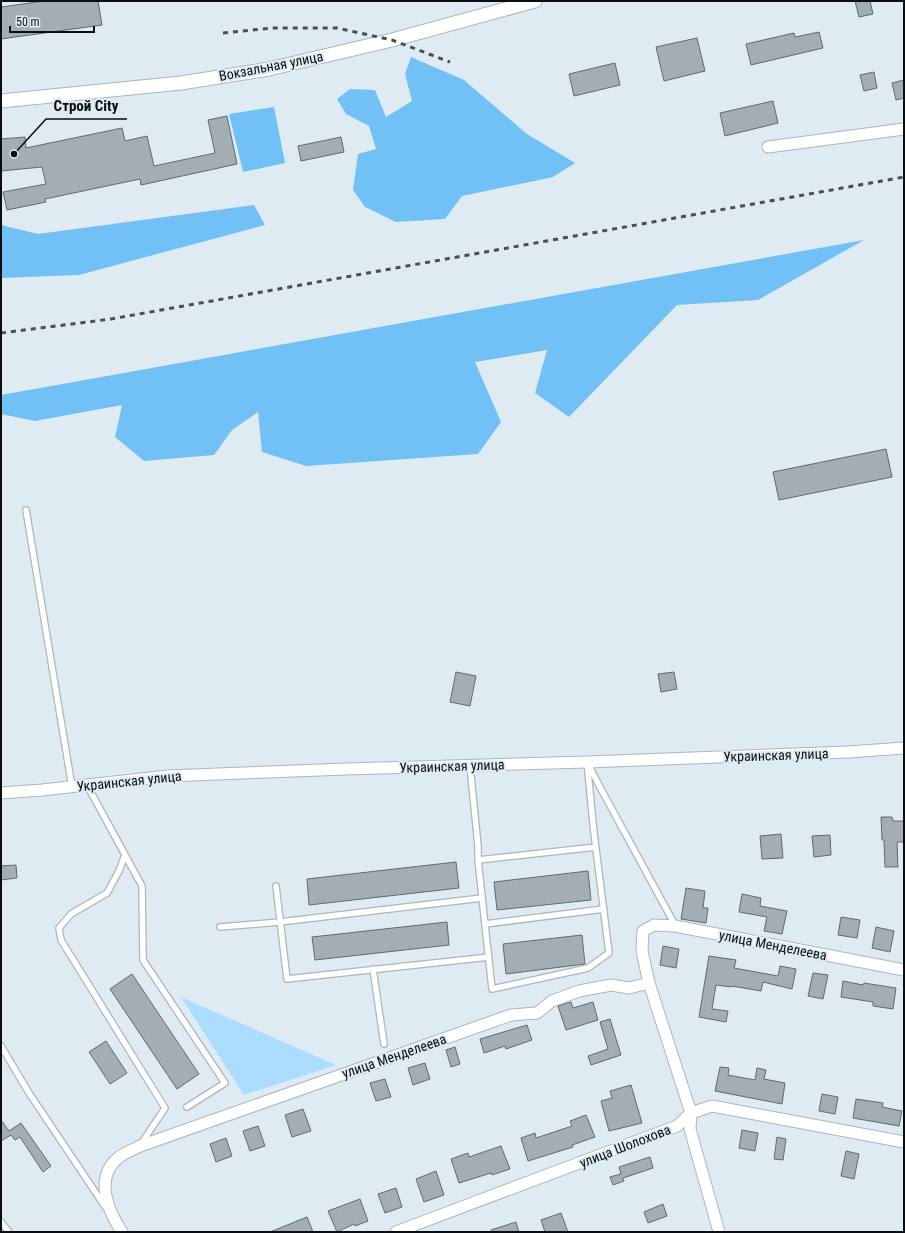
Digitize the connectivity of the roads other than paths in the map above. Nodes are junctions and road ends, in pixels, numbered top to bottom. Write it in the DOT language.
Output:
graph roads {
  1 [pos="535,1"];
  2 [pos="1,101"];
  3 [pos="904,129"];
  4 [pos="768,147"];
  5 [pos="26,510"];
  6 [pos="904,748"];
  7 [pos="587,762"];
  8 [pos="470,766"];
  9 [pos="86,785"];
  10 [pos="72,787"];
  11 [pos="1,793"];
  12 [pos="596,847"];
  13 [pos="125,855"];
  14 [pos="478,860"];
  15 [pos="276,886"];
  16 [pos="482,898"];
  17 [pos="604,909"];
  18 [pos="280,922"];
  19 [pos="485,924"];
  20 [pos="675,926"];
  21 [pos="220,928"];
  22 [pos="489,957"];
  23 [pos="372,969"];
  24 [pos="904,970"];
  25 [pos="649,983"];
  26 [pos="384,1044"];
  27 [pos="1,1046"];
  28 [pos="187,1107"];
  29 [pos="691,1113"];
  30 [pos="904,1142"];
  31 [pos="140,1146"];
  32 [pos="113,1219"];
  33 [pos="1,1222"];
  34 [pos="9,1232"];
  35 [pos="122,1232"];
  36 [pos="396,1232"];
  37 [pos="719,1232"];
  1 -- 2 [label="street, Вокзальная улица"];
  3 -- 4 [label="street"];
  5 -- 10 [label="lane"];
  6 -- 7 [label="street, Украинская улица"];
  7 -- 8 [label="street, Украинская улица"];
  7 -- 12 [label="lane"];
  7 -- 20 [label="lane"];
  8 -- 9 [label="street, Украинская улица"];
  8 -- 14 [label="lane"];
  9 -- 10 [label="street, Украинская улица"];
  9 -- 13 [label="lane"];
  10 -- 11 [label="street, Украинская улица"];
  12 -- 14 [label="lane"];
  12 -- 17 [label="lane"];
  13 -- 28 [label="lane"];
  13 -- 31 [label="lane"];
  14 -- 16 [label="lane"];
  15 -- 18 [label="lane"];
  16 -- 18 [label="lane"];
  16 -- 19 [label="lane"];
  17 -- 19 [label="lane"];
  17 -- 22 [label="lane"];
  18 -- 21 [label="lane"];
  18 -- 23 [label="lane"];
  19 -- 22 [label="lane"];
  20 -- 24 [label="street, улица Менделеева"];
  20 -- 25 [label="street, улица Менделеева"];
  22 -- 23 [label="lane"];
  23 -- 26 [label="lane"];
  25 -- 29 [label="street"];
  25 -- 31 [label="street, улица Менделеева"];
  27 -- 32 [label="lane"];
  29 -- 30 [label="street, улица Шолохова"];
  29 -- 36 [label="street, улица Шолохова"];
  29 -- 37 [label="street"];
  31 -- 32 [label="street, улица Менделеева"];
  32 -- 35 [label="street, улица Менделеева"];
  33 -- 34 [label="lane"];
}
